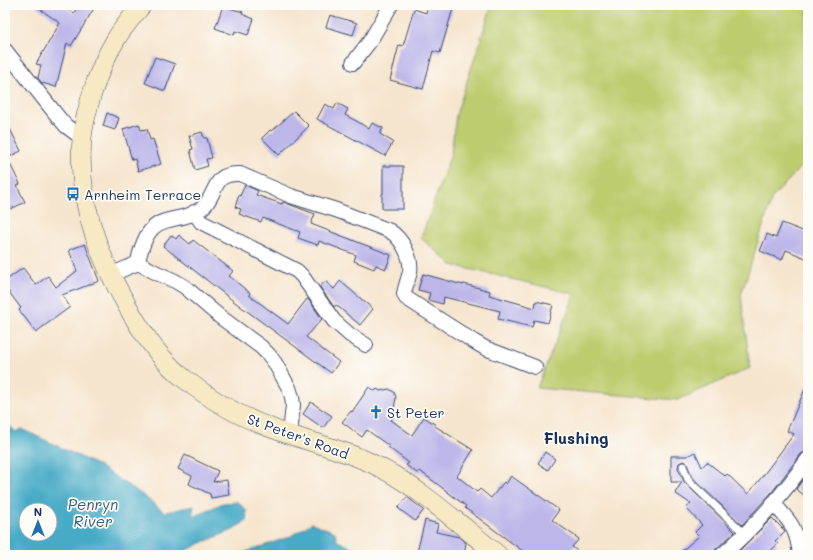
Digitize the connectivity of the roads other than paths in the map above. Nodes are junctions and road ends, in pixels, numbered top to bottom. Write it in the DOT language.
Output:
graph roads {
  1 [pos="142,5"];
  2 [pos="391,5"];
  3 [pos="5,50"];
  4 [pos="353,63"];
  5 [pos="82,138"];
  6 [pos="194,212"];
  7 [pos="138,263"];
  8 [pos="110,275"];
  9 [pos="366,345"];
  10 [pos="535,367"];
  11 [pos="290,434"];
  12 [pos="808,459"];
  13 [pos="683,466"];
  14 [pos="773,503"];
  15 [pos="746,534"];
  16 [pos="498,555"];
  17 [pos="722,555"];
  18 [pos="800,555"];
  1 -- 5 [label="street, St Peter's Road"];
  2 -- 4 [label="street"];
  3 -- 5 [label="street"];
  5 -- 8 [label="street, St Peter's Road"];
  6 -- 7 [label="street"];
  6 -- 9 [label="street"];
  6 -- 10 [label="street"];
  7 -- 8 [label="street"];
  7 -- 11 [label="street"];
  8 -- 11 [label="street, St Peter's Road"];
  11 -- 16 [label="street, St Peter's Road"];
  12 -- 14 [label="street"];
  13 -- 15 [label="lane"];
  14 -- 15 [label="street"];
  14 -- 18 [label="street"];
  15 -- 17 [label="street"];
}
